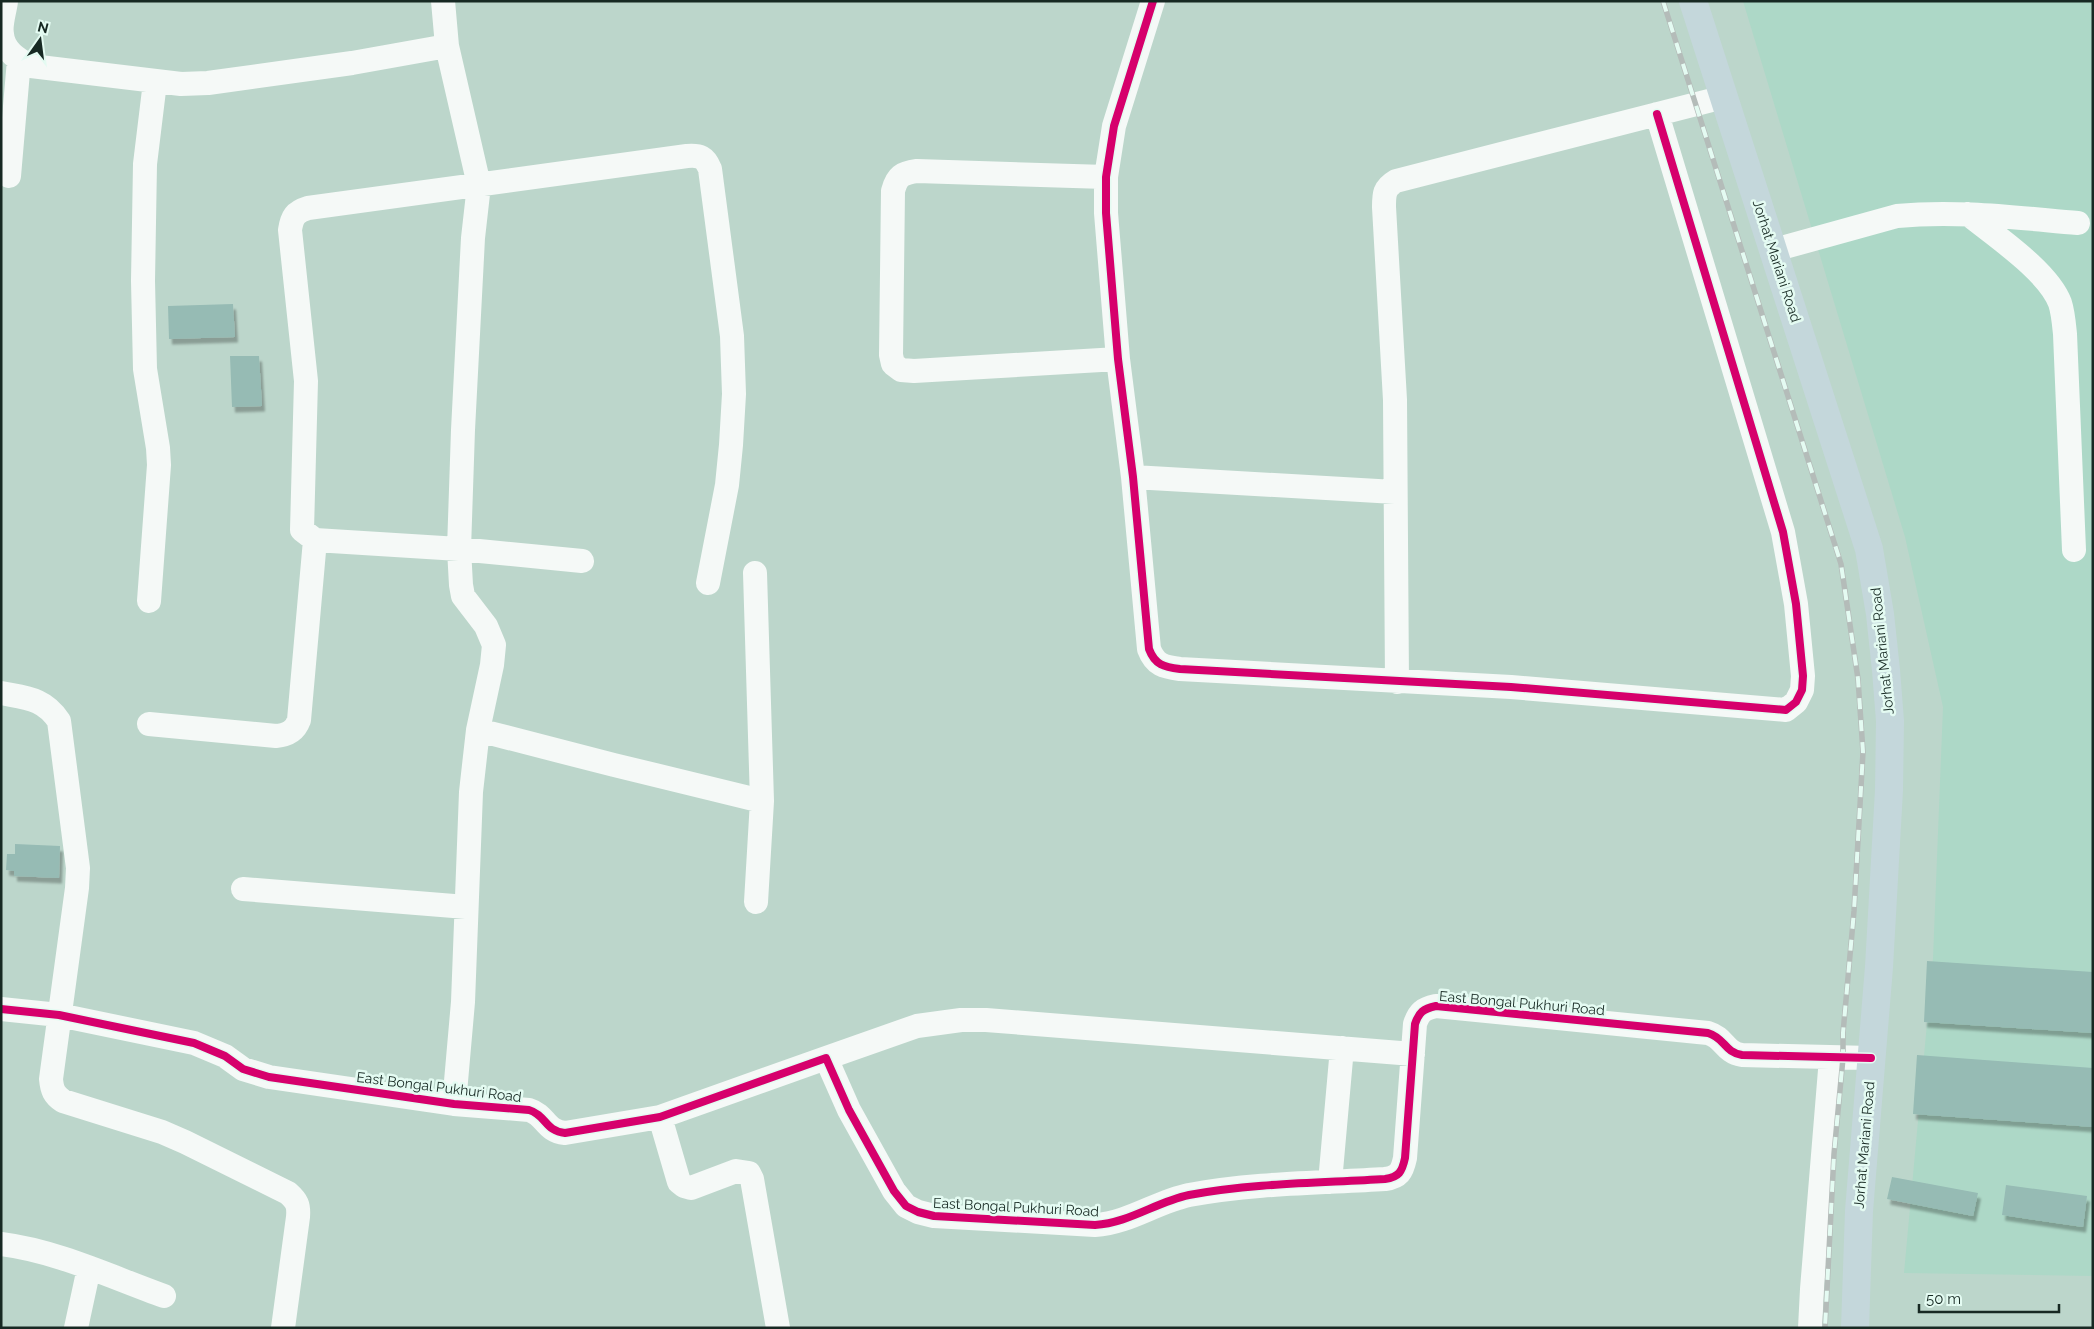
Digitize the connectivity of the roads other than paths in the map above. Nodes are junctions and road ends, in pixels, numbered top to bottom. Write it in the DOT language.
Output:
graph roads {
  1 [pos="6,1"];
  2 [pos="443,1"];
  3 [pos="1153,1"];
  4 [pos="1693,1"];
  5 [pos="1,34"];
  6 [pos="447,46"];
  7 [pos="19,60"];
  8 [pos="155,82"];
  9 [pos="1724,97"];
  10 [pos="1657,114"];
  11 [pos="9,176"];
  12 [pos="1106,177"];
  13 [pos="478,185"];
  14 [pos="1968,214"];
  15 [pos="2078,223"];
  16 [pos="1774,250"];
  17 [pos="1118,359"];
  18 [pos="1133,477"];
  19 [pos="1395,492"];
  20 [pos="315,540"];
  21 [pos="459,549"];
  22 [pos="2074,550"];
  23 [pos="582,561"];
  24 [pos="755,573"];
  25 [pos="708,583"];
  26 [pos="149,601"];
  27 [pos="1397,682"];
  28 [pos="1,694"];
  29 [pos="149,724"];
  30 [pos="478,730"];
  31 [pos="762,801"];
  32 [pos="243,889"];
  33 [pos="756,902"];
  34 [pos="466,906"];
  35 [pos="1,1009"];
  36 [pos="59,1015"];
  37 [pos="1342,1048"];
  38 [pos="1413,1054"];
  39 [pos="826,1058"];
  40 [pos="1831,1058"];
  41 [pos="1871,1058"];
  42 [pos="454,1104"];
  43 [pos="660,1117"];
  44 [pos="1330,1182"];
  45 [pos="1,1244"];
  46 [pos="89,1268"];
  47 [pos="164,1296"];
  48 [pos="76,1328"];
  49 [pos="282,1328"];
  50 [pos="778,1328"];
  51 [pos="1810,1328"];
  52 [pos="1855,1328"];
  1 -- 5 [label="street"];
  2 -- 6 [label="street"];
  3 -- 12 [label="street"];
  4 -- 9 [label="highway, Jorhat Mariani Road"];
  5 -- 7 [label="street"];
  6 -- 8 [label="street"];
  6 -- 13 [label="street"];
  7 -- 8 [label="street"];
  7 -- 11 [label="street"];
  8 -- 26 [label="street"];
  9 -- 10 [label="street"];
  9 -- 16 [label="highway, Jorhat Mariani Road"];
  10 -- 19 [label="street"];
  10 -- 27 [label="street"];
  12 -- 17 [label="street"];
  12 -- 17 [label="street"];
  13 -- 20 [label="street"];
  13 -- 21 [label="street"];
  13 -- 25 [label="street"];
  14 -- 15 [label="street"];
  14 -- 16 [label="street"];
  14 -- 22 [label="street"];
  16 -- 41 [label="highway, Jorhat Mariani Road"];
  17 -- 18 [label="street"];
  18 -- 19 [label="street"];
  18 -- 27 [label="street"];
  19 -- 27 [label="street"];
  20 -- 21 [label="street"];
  20 -- 29 [label="street"];
  21 -- 23 [label="street"];
  21 -- 30 [label="street"];
  24 -- 31 [label="street"];
  28 -- 36 [label="street"];
  30 -- 31 [label="street"];
  30 -- 34 [label="street"];
  31 -- 33 [label="street"];
  32 -- 34 [label="street"];
  34 -- 42 [label="street"];
  35 -- 36 [label="street, East Bongal Pukhuri Road"];
  36 -- 42 [label="street, East Bongal Pukhuri Road"];
  36 -- 49 [label="street"];
  37 -- 38 [label="street"];
  37 -- 39 [label="street"];
  37 -- 44 [label="street"];
  38 -- 40 [label="street, East Bongal Pukhuri Road"];
  38 -- 44 [label="street, East Bongal Pukhuri Road"];
  39 -- 43 [label="street, East Bongal Pukhuri Road"];
  39 -- 44 [label="street, East Bongal Pukhuri Road"];
  40 -- 41 [label="street, East Bongal Pukhuri Road"];
  40 -- 51 [label="street"];
  41 -- 52 [label="highway, Jorhat Mariani Road"];
  42 -- 43 [label="street, East Bongal Pukhuri Road"];
  43 -- 50 [label="street"];
  45 -- 46 [label="street"];
  46 -- 47 [label="street"];
  46 -- 48 [label="street"];
}
